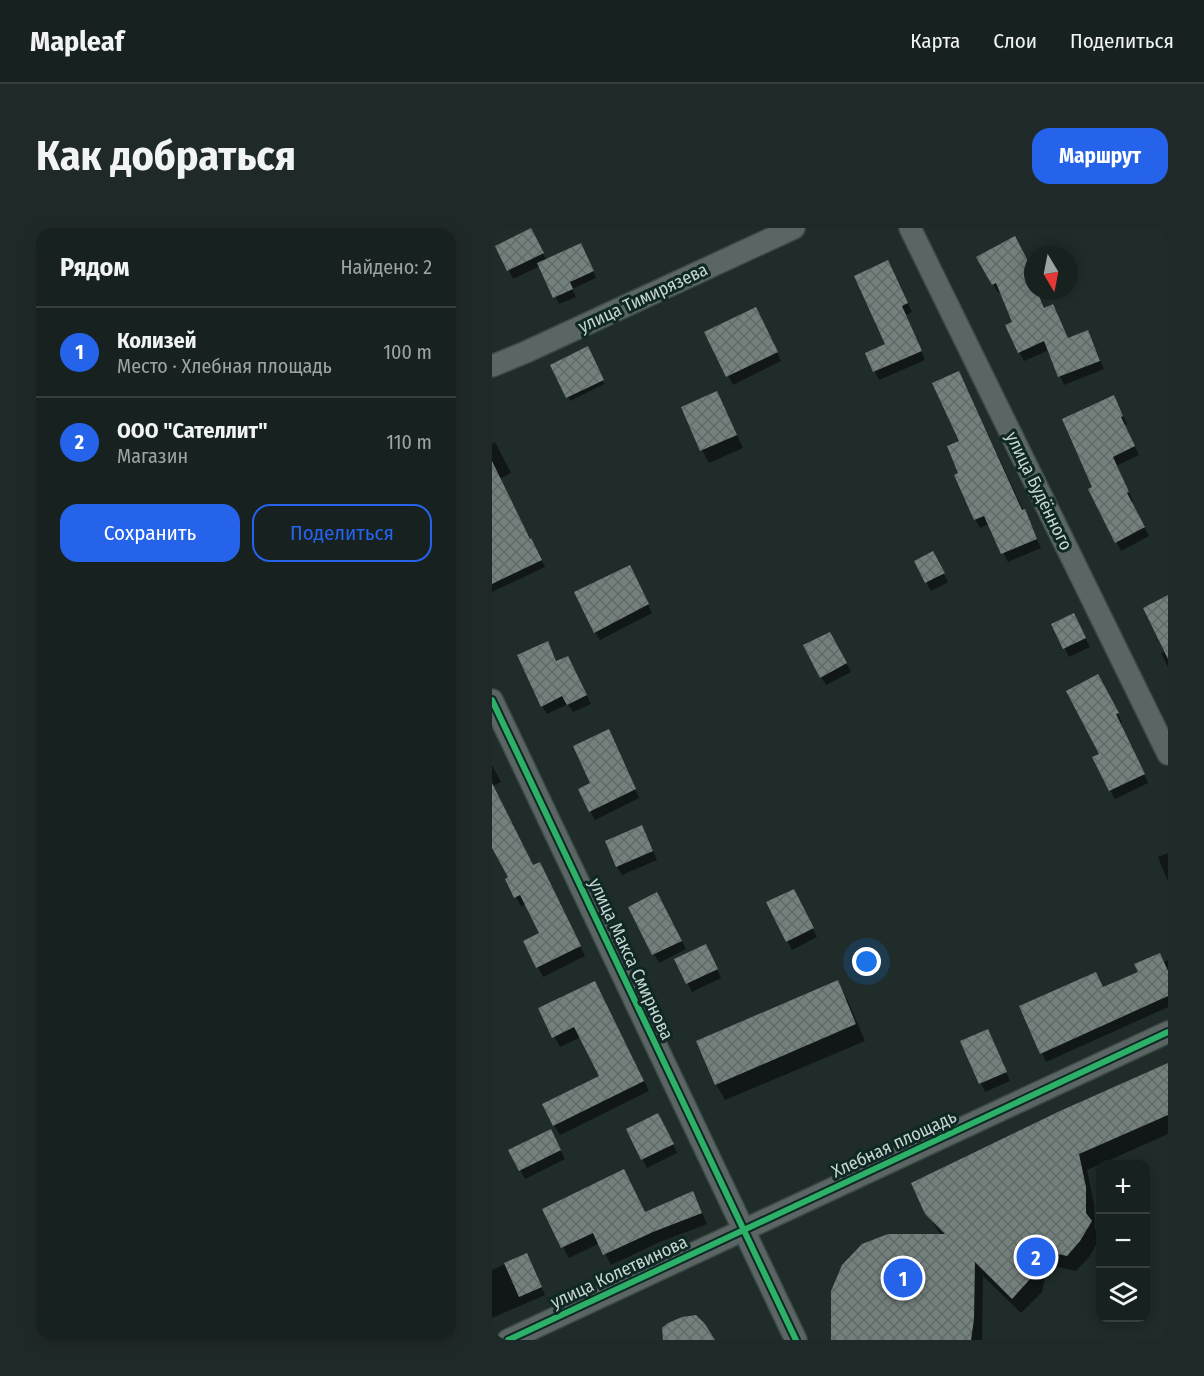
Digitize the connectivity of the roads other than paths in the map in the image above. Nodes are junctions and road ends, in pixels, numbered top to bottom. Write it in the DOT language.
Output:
graph roads {
  1 [pos="794,228"];
  2 [pos="910,228"];
  3 [pos="492,366"];
  4 [pos="492,700"];
  5 [pos="1168,754"];
  6 [pos="1168,1032"];
  7 [pos="743,1231"];
  8 [pos="508,1340"];
  9 [pos="795,1340"];
  1 -- 3 [label="street, улица Тимирязева"];
  2 -- 5 [label="street, улица Будённого"];
  4 -- 7 [label="street, улица Макса Смирнова"];
  6 -- 7 [label="street, Хлебная площадь"];
  7 -- 8 [label="street, улица Колетвинова"];
  7 -- 9 [label="street"];
}
